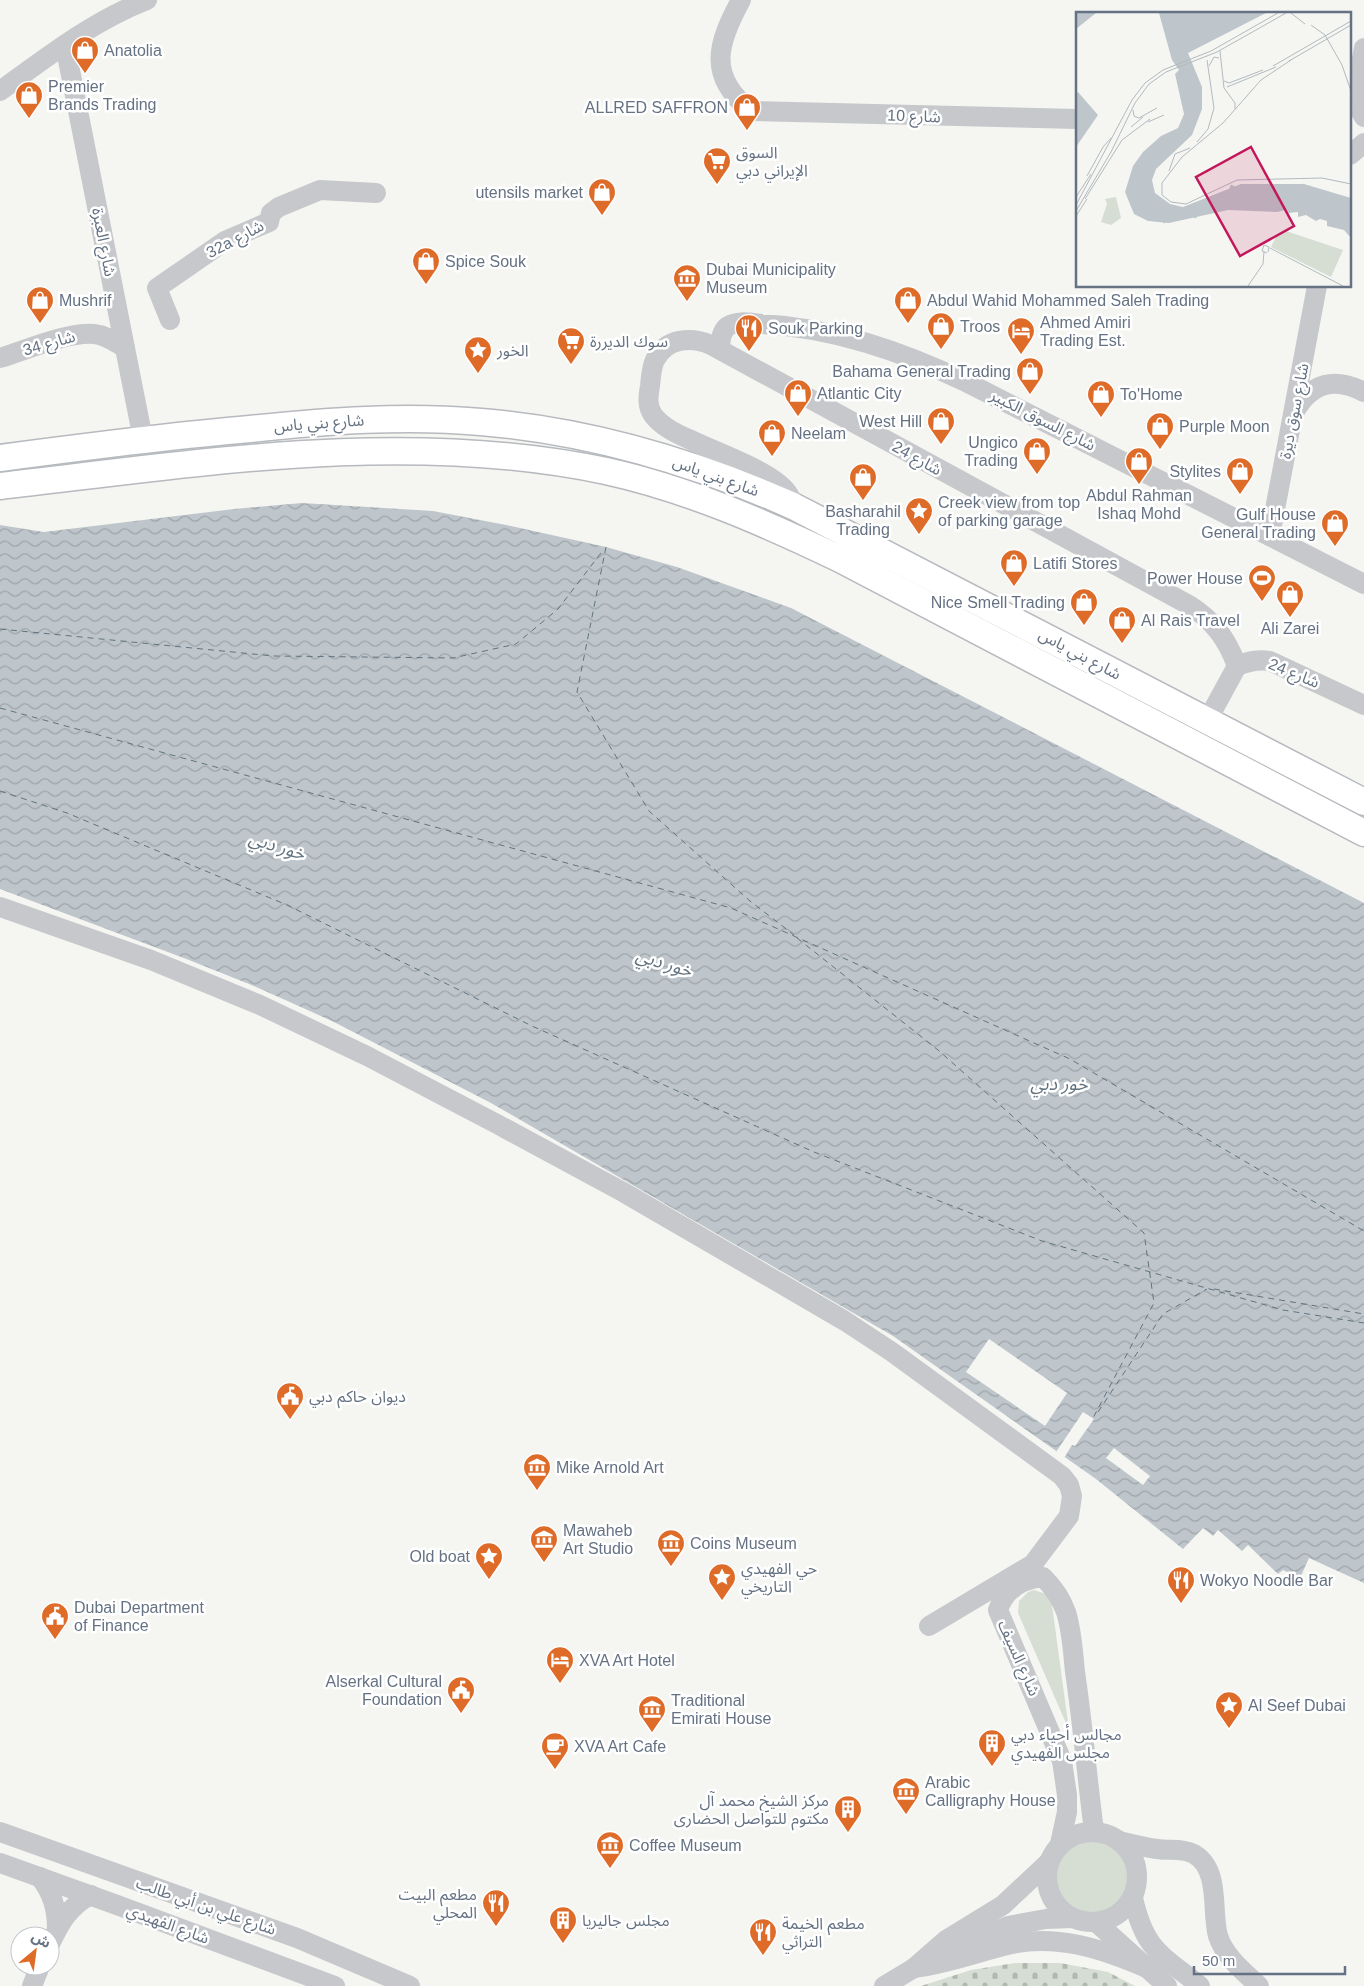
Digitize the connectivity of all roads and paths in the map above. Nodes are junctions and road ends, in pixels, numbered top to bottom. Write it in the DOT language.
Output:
graph roads {
  1 [pos="147,0"];
  2 [pos="741,0"];
  3 [pos="65,45"];
  4 [pos="1364,48"];
  5 [pos="0,91"];
  6 [pos="1353,95"];
  7 [pos="1364,117"];
  8 [pos="1076,119"];
  9 [pos="1364,143"];
  10 [pos="1352,153"];
  11 [pos="376,193"];
  12 [pos="1317,288"];
  13 [pos="170,320"];
  14 [pos="125,348"];
  15 [pos="720,350"];
  16 [pos="0,358"];
  17 [pos="1364,392"];
  18 [pos="1294,412"];
  19 [pos="576,435"];
  20 [pos="143,439"];
  21 [pos="462,452"];
  22 [pos="0,458"];
  23 [pos="714,473"];
  24 [pos="0,486"];
  25 [pos="694,497"];
  26 [pos="793,506"];
  27 [pos="1270,536"];
  28 [pos="1364,584"];
  29 [pos="1237,666"];
  30 [pos="1364,705"];
  31 [pos="1207,721"];
  32 [pos="1364,802"];
  33 [pos="1364,832"];
  34 [pos="0,907"];
  35 [pos="929,1626"];
  36 [pos="0,1832"];
  37 [pos="1094,1832"];
  38 [pos="1119,1841"];
  39 [pos="1060,1844"];
  40 [pos="1169,1850"];
  41 [pos="1049,1862"];
  42 [pos="0,1863"];
  43 [pos="40,1877"];
  44 [pos="1135,1891"];
  45 [pos="91,1895"];
  46 [pos="1072,1918"];
  47 [pos="1097,1923"];
  48 [pos="54,1926"];
  49 [pos="60,1926"];
  50 [pos="914,1968"];
  51 [pos="1149,1969"];
  52 [pos="335,1986"];
  53 [pos="410,1986"];
  54 [pos="884,1986"];
  55 [pos="1166,1986"];
  56 [pos="1200,1986"];
  57 [pos="1259,1986"];
  1 -- 3 [label="street"];
  2 -- 8 [label="street, شارع 10"];
  3 -- 5 [label="street"];
  3 -- 14 [label="street, شارع العبرة"];
  4 -- 6 [label="street"];
  6 -- 7 [label="street"];
  9 -- 10 [label="street"];
  11 -- 13 [label="street, 32a شارع"];
  12 -- 18 [label="street, شارع سوق ديرة"];
  14 -- 16 [label="street, شارع 34"];
  14 -- 20 [label="street, شارع العبرة"];
  15 -- 26 [label="street, شارع 24"];
  15 -- 27 [label="street, شارع السوق الكبير"];
  15 -- 29 [label="street, شارع 24"];
  17 -- 18 [label="street"];
  18 -- 27 [label="street, شارع سوق ديرة"];
  19 -- 20 [label="main road, شارع بني ياس"];
  19 -- 21 [label="main road"];
  19 -- 23 [label="main road, شارع بني ياس"];
  20 -- 22 [label="main road, شارع بني ياس"];
  21 -- 24 [label="main road, شارع بني ياس"];
  21 -- 25 [label="main road, شارع بني ياس"];
  23 -- 25 [label="main road"];
  23 -- 26 [label="main road, شارع بني ياس"];
  25 -- 33 [label="main road, شارع بني ياس"];
  26 -- 31 [label="main road, شارع بني ياس"];
  27 -- 28 [label="street, شارع السوق الكبير"];
  29 -- 30 [label="street, شارع 24"];
  29 -- 31 [label="street"];
  31 -- 32 [label="main road, شارع بني ياس"];
  34 -- 35 [label="street"];
  36 -- 53 [label="street, شارع علي بن أبي طالب"];
  37 -- 38 [label="street"];
  37 -- 39 [label="street"];
  37 -- 39 [label="street, شارع السيف"];
  38 -- 40 [label="street"];
  38 -- 44 [label="street"];
  39 -- 41 [label="street"];
  40 -- 44 [label="street"];
  40 -- 57 [label="street"];
  41 -- 46 [label="street"];
  41 -- 50 [label="street"];
  42 -- 43 [label="street, شارع الفهيدي"];
  43 -- 45 [label="street, شارع الفهيدي"];
  43 -- 48 [label="street"];
  44 -- 47 [label="street"];
  44 -- 56 [label="street"];
  45 -- 49 [label="street"];
  45 -- 52 [label="street, شارع الفهيدي"];
  46 -- 47 [label="street"];
  46 -- 50 [label="street"];
  47 -- 51 [label="street"];
  50 -- 51 [label="street"];
  50 -- 54 [label="street"];
  51 -- 55 [label="street"];
}
